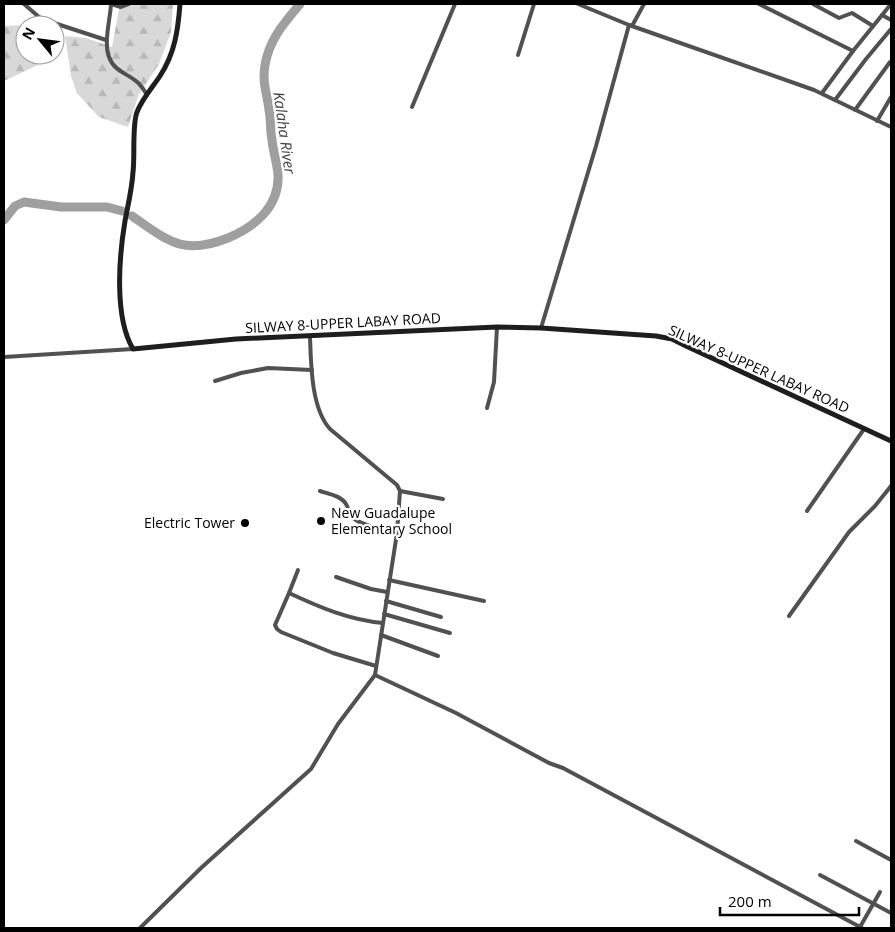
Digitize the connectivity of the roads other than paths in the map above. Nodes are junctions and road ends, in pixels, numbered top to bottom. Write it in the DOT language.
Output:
graph roads {
  1 [pos="24,4"];
  2 [pos="111,4"];
  3 [pos="129,4"];
  4 [pos="180,4"];
  5 [pos="455,4"];
  6 [pos="534,4"];
  7 [pos="578,4"];
  8 [pos="644,4"];
  9 [pos="759,4"];
  10 [pos="813,4"];
  11 [pos="891,4"];
  12 [pos="882,15"];
  13 [pos="891,20"];
  14 [pos="631,26"];
  15 [pos="873,26"];
  16 [pos="891,30"];
  17 [pos="106,40"];
  18 [pos="853,51"];
  19 [pos="518,55"];
  20 [pos="890,62"];
  21 [pos="822,94"];
  22 [pos="147,95"];
  23 [pos="891,97"];
  24 [pos="835,100"];
  25 [pos="412,107"];
  26 [pos="855,110"];
  27 [pos="877,120"];
  28 [pos="891,127"];
  29 [pos="497,327"];
  30 [pos="541,328"];
  31 [pos="310,337"];
  32 [pos="133,349"];
  33 [pos="4,357"];
  34 [pos="312,370"];
  35 [pos="215,381"];
  36 [pos="487,408"];
  37 [pos="864,429"];
  38 [pos="891,441"];
  39 [pos="891,486"];
  40 [pos="400,491"];
  41 [pos="320,492"];
  42 [pos="443,499"];
  43 [pos="807,511"];
  44 [pos="397,533"];
  45 [pos="298,570"];
  46 [pos="336,577"];
  47 [pos="389,580"];
  48 [pos="387,592"];
  49 [pos="289,593"];
  50 [pos="386,601"];
  51 [pos="484,601"];
  52 [pos="384,614"];
  53 [pos="789,616"];
  54 [pos="441,617"];
  55 [pos="383,623"];
  56 [pos="450,633"];
  57 [pos="381,635"];
  58 [pos="438,656"];
  59 [pos="376,666"];
  60 [pos="375,674"];
  61 [pos="856,841"];
  62 [pos="891,860"];
  63 [pos="820,876"];
  64 [pos="880,892"];
  65 [pos="873,904"];
  66 [pos="891,913"];
  67 [pos="140,928"];
  68 [pos="861,928"];
  1 -- 17 [label="street"];
  2 -- 3 [label="street"];
  2 -- 17 [label="street"];
  4 -- 22 [label="main road"];
  5 -- 25 [label="street"];
  6 -- 19 [label="street"];
  7 -- 14 [label="street"];
  8 -- 14 [label="street"];
  9 -- 18 [label="street"];
  10 -- 15 [label="street"];
  11 -- 12 [label="street"];
  12 -- 13 [label="street"];
  12 -- 15 [label="street"];
  14 -- 21 [label="street"];
  14 -- 30 [label="street"];
  15 -- 18 [label="street"];
  16 -- 24 [label="street"];
  17 -- 22 [label="street"];
  18 -- 21 [label="street"];
  20 -- 26 [label="street"];
  21 -- 24 [label="street"];
  22 -- 32 [label="main road"];
  23 -- 27 [label="street"];
  24 -- 26 [label="street"];
  26 -- 27 [label="street"];
  27 -- 28 [label="street"];
  29 -- 30 [label="main road, SILWAY 8-UPPER LABAY ROAD"];
  29 -- 31 [label="main road, SILWAY 8-UPPER LABAY ROAD"];
  29 -- 36 [label="street"];
  30 -- 37 [label="main road, SILWAY 8-UPPER LABAY ROAD"];
  31 -- 32 [label="main road, SILWAY 8-UPPER LABAY ROAD"];
  31 -- 34 [label="street"];
  32 -- 33 [label="street"];
  34 -- 35 [label="street"];
  34 -- 40 [label="street"];
  37 -- 38 [label="main road, SILWAY 8-UPPER LABAY ROAD"];
  37 -- 43 [label="street"];
  39 -- 53 [label="street"];
  40 -- 42 [label="street"];
  40 -- 44 [label="street"];
  41 -- 44 [label="street"];
  44 -- 47 [label="street"];
  45 -- 49 [label="street"];
  46 -- 48 [label="street"];
  47 -- 48 [label="street"];
  47 -- 51 [label="street"];
  48 -- 50 [label="street"];
  49 -- 55 [label="street"];
  49 -- 59 [label="street"];
  50 -- 52 [label="street"];
  50 -- 54 [label="street"];
  52 -- 55 [label="street"];
  52 -- 56 [label="street"];
  55 -- 57 [label="street"];
  57 -- 58 [label="street"];
  57 -- 59 [label="street"];
  59 -- 60 [label="street"];
  60 -- 67 [label="street"];
  60 -- 68 [label="street"];
  61 -- 62 [label="street"];
  63 -- 65 [label="street"];
  64 -- 65 [label="street"];
  65 -- 66 [label="street"];
  65 -- 68 [label="street"];
}
